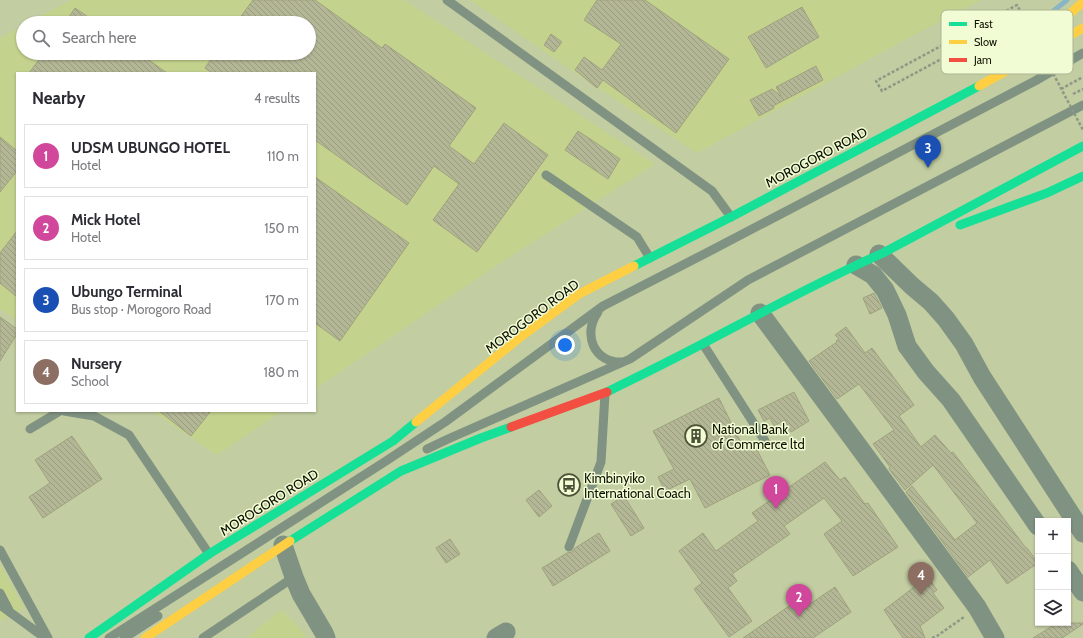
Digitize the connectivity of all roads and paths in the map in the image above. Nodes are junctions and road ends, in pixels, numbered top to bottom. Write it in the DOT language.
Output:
graph roads {
  1 [pos="447,0"];
  2 [pos="1083,2"];
  3 [pos="1008,10"];
  4 [pos="1020,10"];
  5 [pos="1073,11"];
  6 [pos="1083,28"];
  7 [pos="1073,34"];
  8 [pos="941,46"];
  9 [pos="1083,53"];
  10 [pos="941,59"];
  11 [pos="1073,59"];
  12 [pos="996,74"];
  13 [pos="1000,74"];
  14 [pos="1046,74"];
  15 [pos="1053,74"];
  16 [pos="1083,77"];
  17 [pos="984,83"];
  18 [pos="1061,89"];
  19 [pos="1083,89"];
  20 [pos="1073,94"];
  21 [pos="1083,105"];
  22 [pos="1083,130"];
  23 [pos="1083,146"];
  24 [pos="546,175"];
  25 [pos="1083,176"];
  26 [pos="731,217"];
  27 [pos="881,254"];
  28 [pos="650,258"];
  29 [pos="856,265"];
  30 [pos="603,306"];
  31 [pos="760,313"];
  32 [pos="703,344"];
  33 [pos="630,359"];
  34 [pos="606,393"];
  35 [pos="58,412"];
  36 [pos="70,412"];
  37 [pos="30,429"];
  38 [pos="765,441"];
  39 [pos="1035,522"];
  40 [pos="1083,533"];
  41 [pos="283,545"];
  42 [pos="569,547"];
  43 [pos="0,550"];
  44 [pos="208,554"];
  45 [pos="1071,574"];
  46 [pos="294,577"];
  47 [pos="1083,592"];
  48 [pos="0,594"];
  49 [pos="0,605"];
  50 [pos="977,607"];
  51 [pos="10,611"];
  52 [pos="45,638"];
  53 [pos="48,638"];
  54 [pos="89,638"];
  55 [pos="109,638"];
  56 [pos="124,638"];
  57 [pos="145,638"];
  58 [pos="203,638"];
  59 [pos="326,638"];
  60 [pos="932,638"];
  61 [pos="995,638"];
  1 -- 26 [label="lane"];
  2 -- 5 [label="highway"];
  3 -- 4 [label="path, bridge"];
  6 -- 7 [label="highway, MOROGORO ROAD"];
  8 -- 10 [label="path, bridge"];
  9 -- 11 [label="lane"];
  12 -- 17 [label="highway"];
  13 -- 17 [label="highway, MOROGORO ROAD"];
  14 -- 30 [label="lane"];
  15 -- 18 [label="path, bridge"];
  16 -- 18 [label="path"];
  17 -- 26 [label="highway, MOROGORO ROAD"];
  18 -- 22 [label="path, bridge"];
  19 -- 20 [label="path"];
  21 -- 33 [label="lane"];
  23 -- 27 [label="highway"];
  24 -- 28 [label="lane"];
  25 -- 27 [label="highway"];
  26 -- 28 [label="highway, MOROGORO ROAD"];
  27 -- 29 [label="highway"];
  27 -- 40 [label="street"];
  28 -- 44 [label="highway, MOROGORO ROAD"];
  29 -- 31 [label="highway"];
  29 -- 39 [label="street"];
  30 -- 33 [label="lane"];
  30 -- 55 [label="lane"];
  31 -- 32 [label="highway"];
  31 -- 50 [label="street"];
  32 -- 34 [label="highway"];
  32 -- 38 [label="lane"];
  33 -- 56 [label="lane"];
  34 -- 41 [label="highway"];
  34 -- 42 [label="lane"];
  35 -- 37 [label="lane"];
  36 -- 44 [label="lane"];
  41 -- 46 [label="street"];
  41 -- 57 [label="highway"];
  43 -- 53 [label="lane"];
  44 -- 54 [label="highway, MOROGORO ROAD"];
  45 -- 47 [label="street"];
  46 -- 58 [label="lane"];
  46 -- 59 [label="street"];
  48 -- 51 [label="lane"];
  49 -- 51 [label="lane"];
  50 -- 60 [label="path"];
  50 -- 61 [label="street"];
  51 -- 52 [label="lane"];
}
